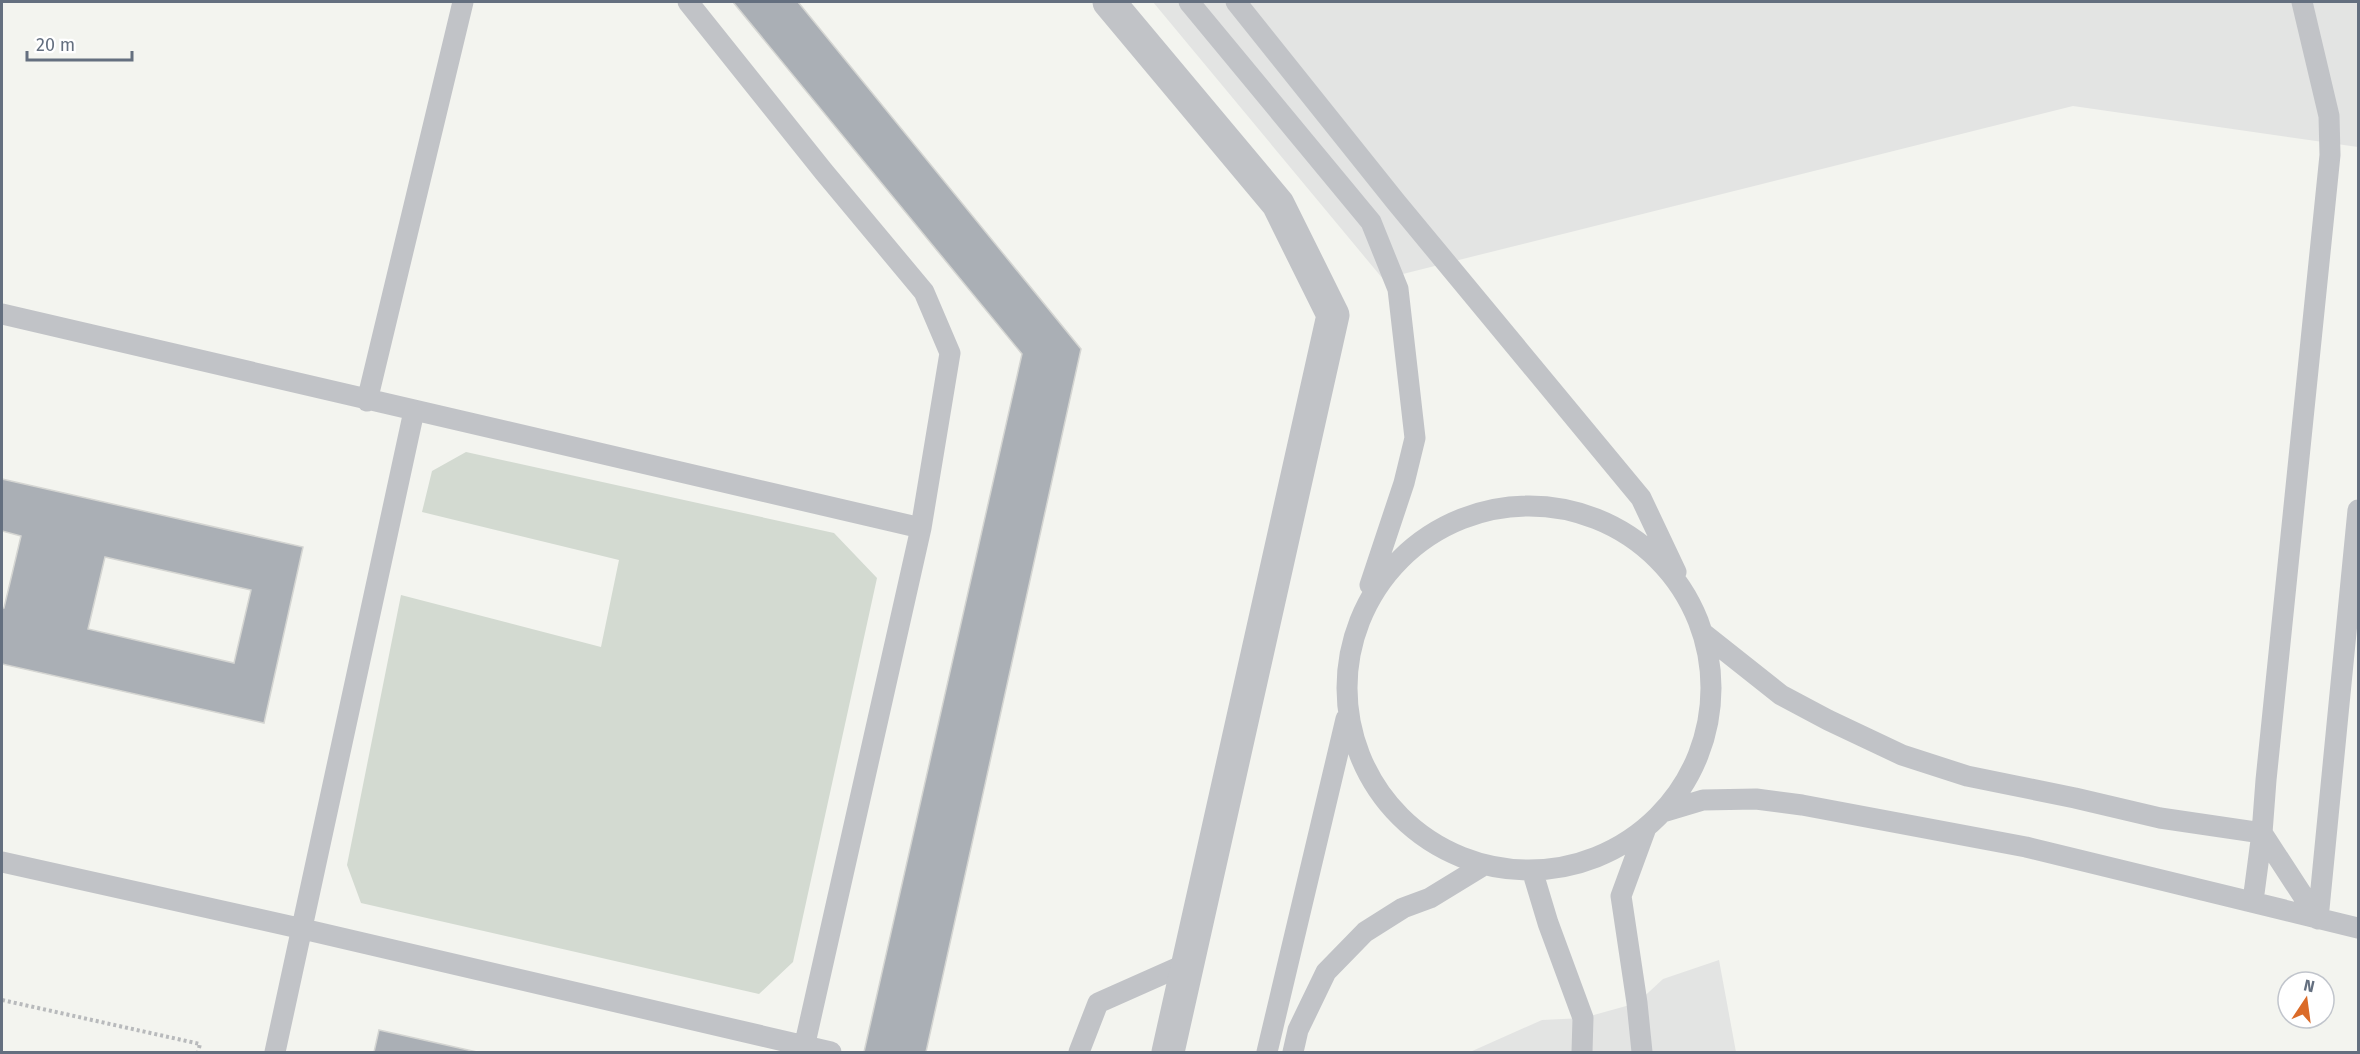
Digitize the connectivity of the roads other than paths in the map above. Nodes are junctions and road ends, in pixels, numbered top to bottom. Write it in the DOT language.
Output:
graph roads {
  1 [pos="463,2"];
  2 [pos="688,2"];
  3 [pos="1109,2"];
  4 [pos="1189,2"];
  5 [pos="1236,2"];
  6 [pos="2302,2"];
  7 [pos="2,314"];
  8 [pos="367,401"];
  9 [pos="414,411"];
  10 [pos="2358,510"];
  11 [pos="921,528"];
  12 [pos="1362,611"];
  13 [pos="1701,628"];
  14 [pos="1347,716"];
  15 [pos="1663,812"];
  16 [pos="1647,828"];
  17 [pos="2262,832"];
  18 [pos="2,862"];
  19 [pos="1484,865"];
  20 [pos="1532,870"];
  21 [pos="2253,901"];
  22 [pos="2318,919"];
  23 [pos="2358,928"];
  24 [pos="303,929"];
  25 [pos="1188,963"];
  26 [pos="804,1050"];
  27 [pos="275,1053"];
  28 [pos="831,1053"];
  29 [pos="1079,1053"];
  30 [pos="1168,1053"];
  31 [pos="1267,1053"];
  32 [pos="1293,1053"];
  33 [pos="1582,1053"];
  34 [pos="1641,1053"];
  1 -- 8 [label="lane"];
  2 -- 11 [label="lane"];
  3 -- 25 [label="street"];
  4 -- 12 [label="lane"];
  5 -- 13 [label="lane"];
  6 -- 17 [label="lane"];
  7 -- 8 [label="lane"];
  8 -- 9 [label="lane"];
  9 -- 11 [label="lane"];
  9 -- 24 [label="lane"];
  10 -- 22 [label="lane"];
  11 -- 26 [label="lane"];
  12 -- 13 [label="lane"];
  12 -- 14 [label="lane"];
  13 -- 15 [label="lane"];
  13 -- 17 [label="lane"];
  14 -- 19 [label="lane"];
  14 -- 31 [label="lane"];
  15 -- 16 [label="lane"];
  15 -- 21 [label="lane"];
  16 -- 20 [label="lane"];
  16 -- 34 [label="lane"];
  17 -- 21 [label="lane"];
  17 -- 22 [label="lane"];
  18 -- 24 [label="lane"];
  19 -- 20 [label="lane"];
  19 -- 32 [label="lane"];
  20 -- 33 [label="lane"];
  21 -- 22 [label="lane"];
  22 -- 23 [label="lane"];
  24 -- 26 [label="lane"];
  24 -- 27 [label="lane"];
  25 -- 29 [label="lane"];
  25 -- 30 [label="street"];
  26 -- 28 [label="lane"];
}
